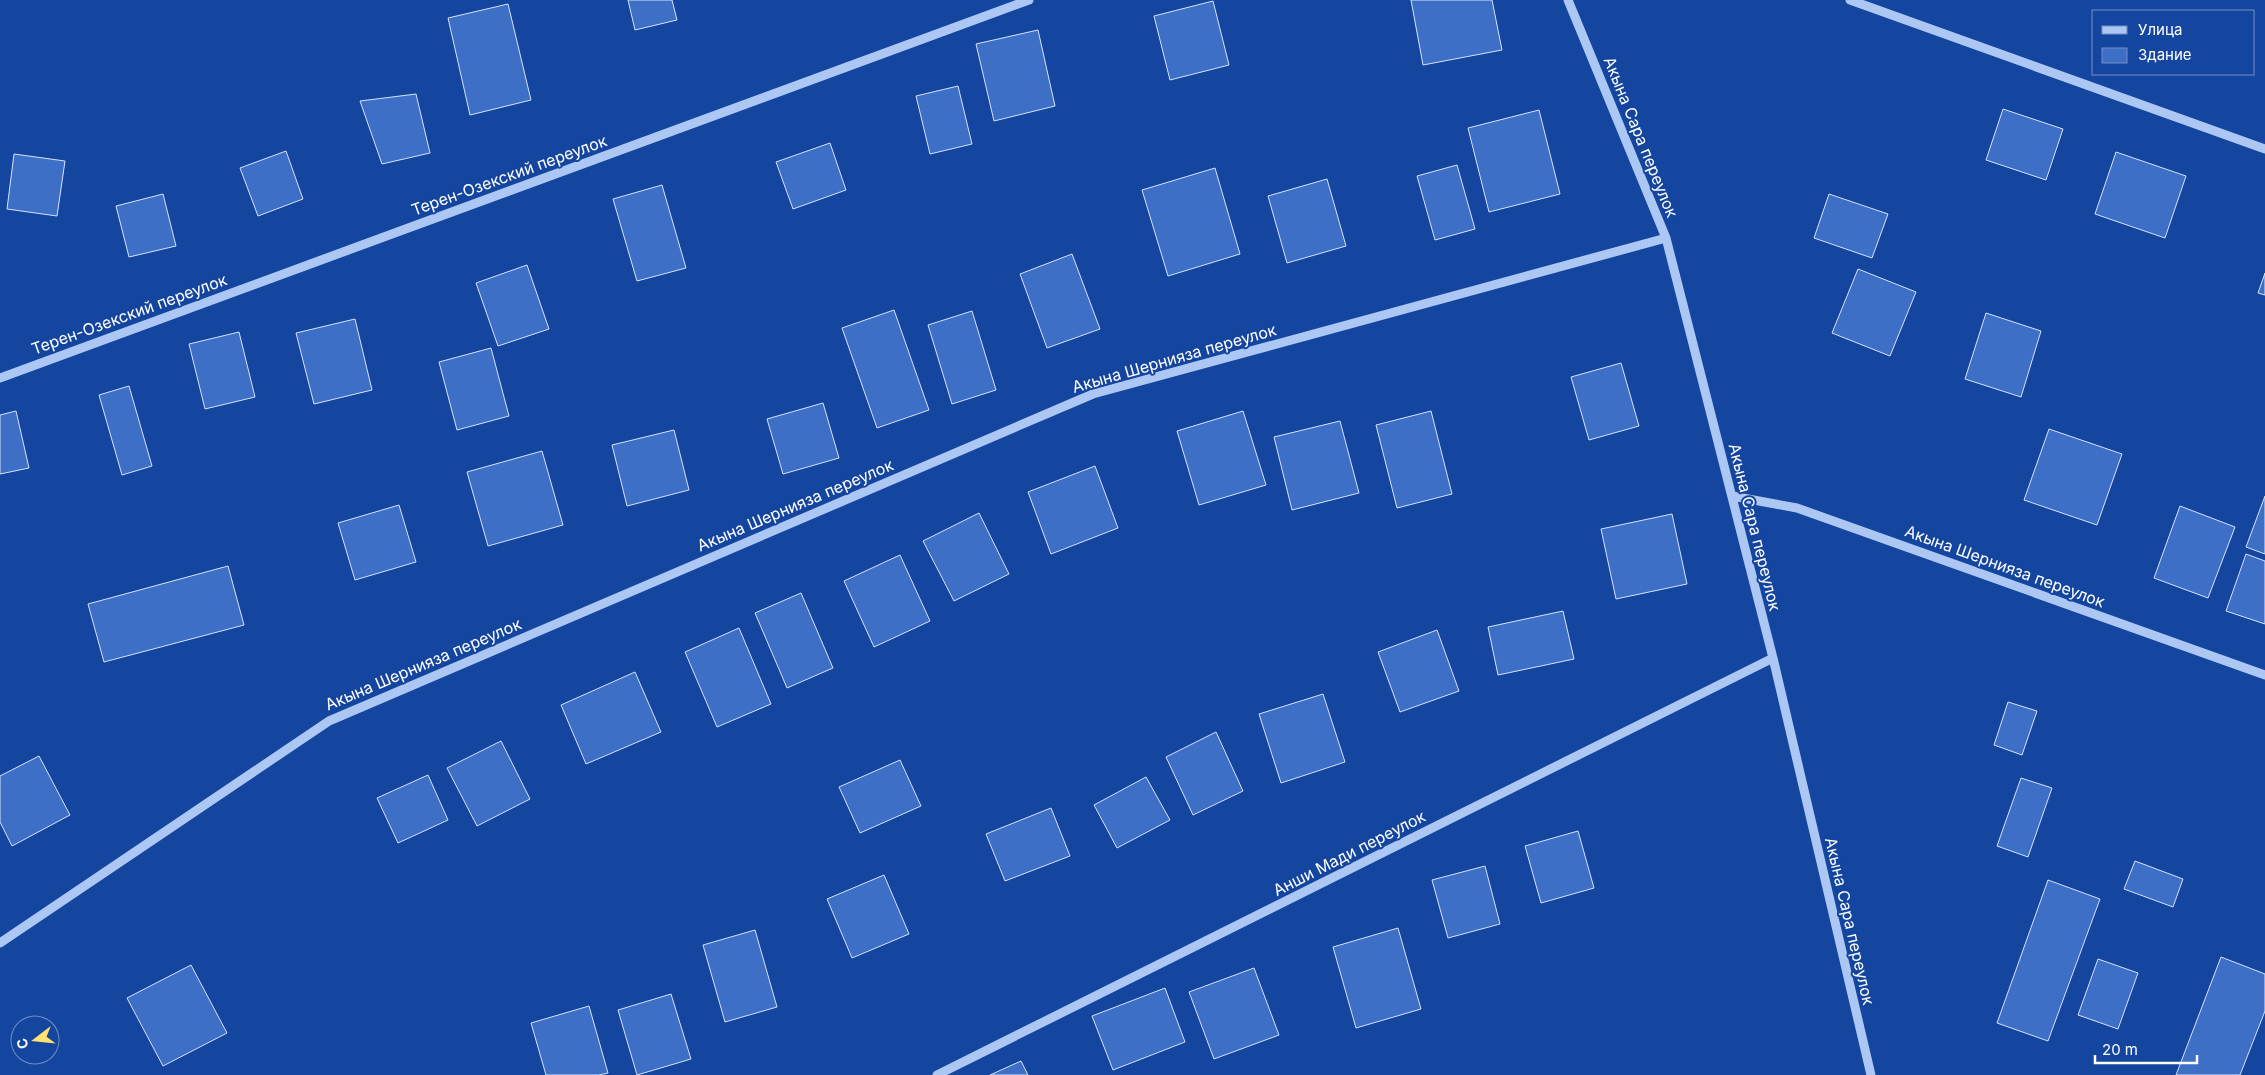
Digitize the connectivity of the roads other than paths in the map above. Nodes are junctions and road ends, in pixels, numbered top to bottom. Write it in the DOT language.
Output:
graph roads {
  1 [pos="1029,0"];
  2 [pos="1568,0"];
  3 [pos="1850,0"];
  4 [pos="2265,149"];
  5 [pos="1666,238"];
  6 [pos="0,378"];
  7 [pos="1732,496"];
  8 [pos="1773,658"];
  9 [pos="2265,675"];
  10 [pos="0,943"];
  11 [pos="937,1075"];
  12 [pos="1871,1075"];
  1 -- 6 [label="street, Терен-Озекский переулок"];
  2 -- 5 [label="street, Акына Сара переулок"];
  3 -- 4 [label="street"];
  5 -- 7 [label="street, Акына Сара переулок"];
  5 -- 10 [label="street, Акына Шернияза переулок"];
  7 -- 8 [label="street, Акына Сара переулок"];
  7 -- 9 [label="street, Акына Шернияза переулок"];
  8 -- 11 [label="street, Анши Мади переулок"];
  8 -- 12 [label="street, Акына Сара переулок"];
}
